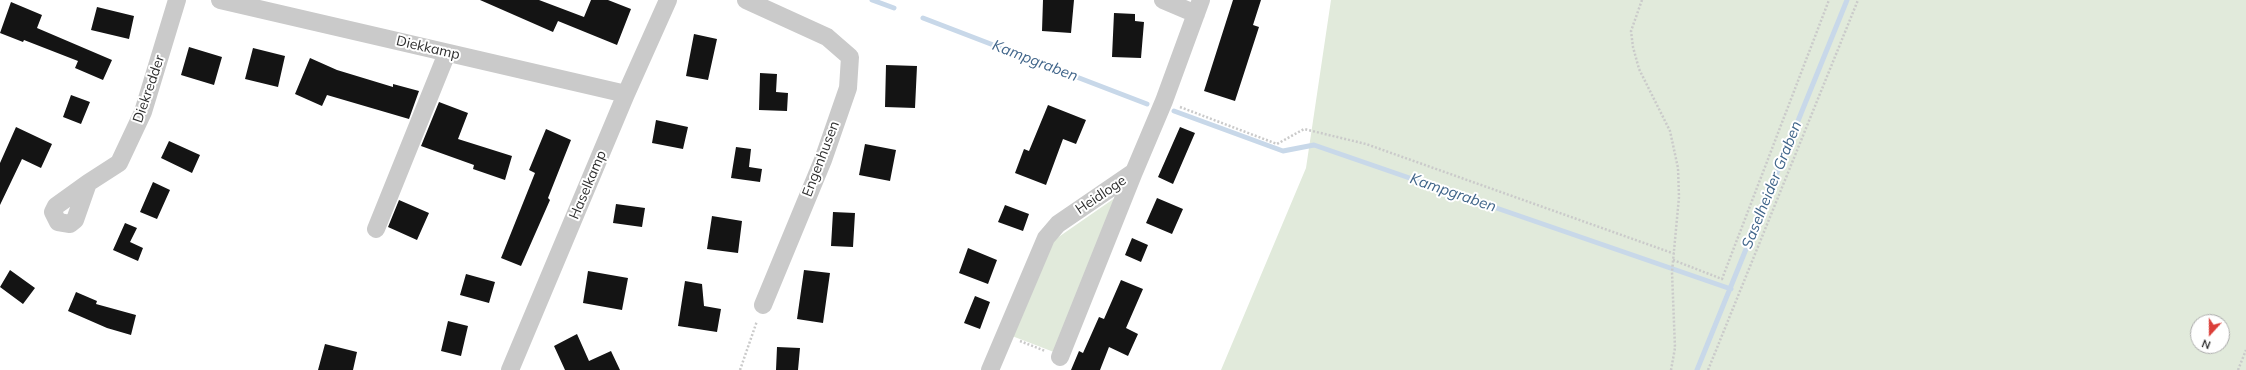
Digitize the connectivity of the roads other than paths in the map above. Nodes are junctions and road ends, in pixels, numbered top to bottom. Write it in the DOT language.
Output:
graph roads {
  1 [pos="177,0"];
  2 [pos="668,0"];
  3 [pos="746,0"];
  4 [pos="1163,0"];
  5 [pos="227,1"];
  6 [pos="1199,7"];
  7 [pos="447,52"];
  8 [pos="626,94"];
  9 [pos="1134,172"];
  10 [pos="88,183"];
  11 [pos="376,229"];
  12 [pos="763,305"];
  13 [pos="1060,357"];
  14 [pos="510,370"];
  15 [pos="990,370"];
  1 -- 10 [label="street, Diekredder"];
  2 -- 8 [label="street, Haselkamp"];
  3 -- 12 [label="street, Engenhusen"];
  4 -- 6 [label="street"];
  5 -- 7 [label="street, Diekkamp"];
  6 -- 9 [label="street, Heidloge"];
  7 -- 8 [label="street, Diekkamp"];
  7 -- 11 [label="street"];
  8 -- 14 [label="street, Haselkamp"];
  9 -- 13 [label="street"];
  9 -- 15 [label="street, Heidloge"];
}
